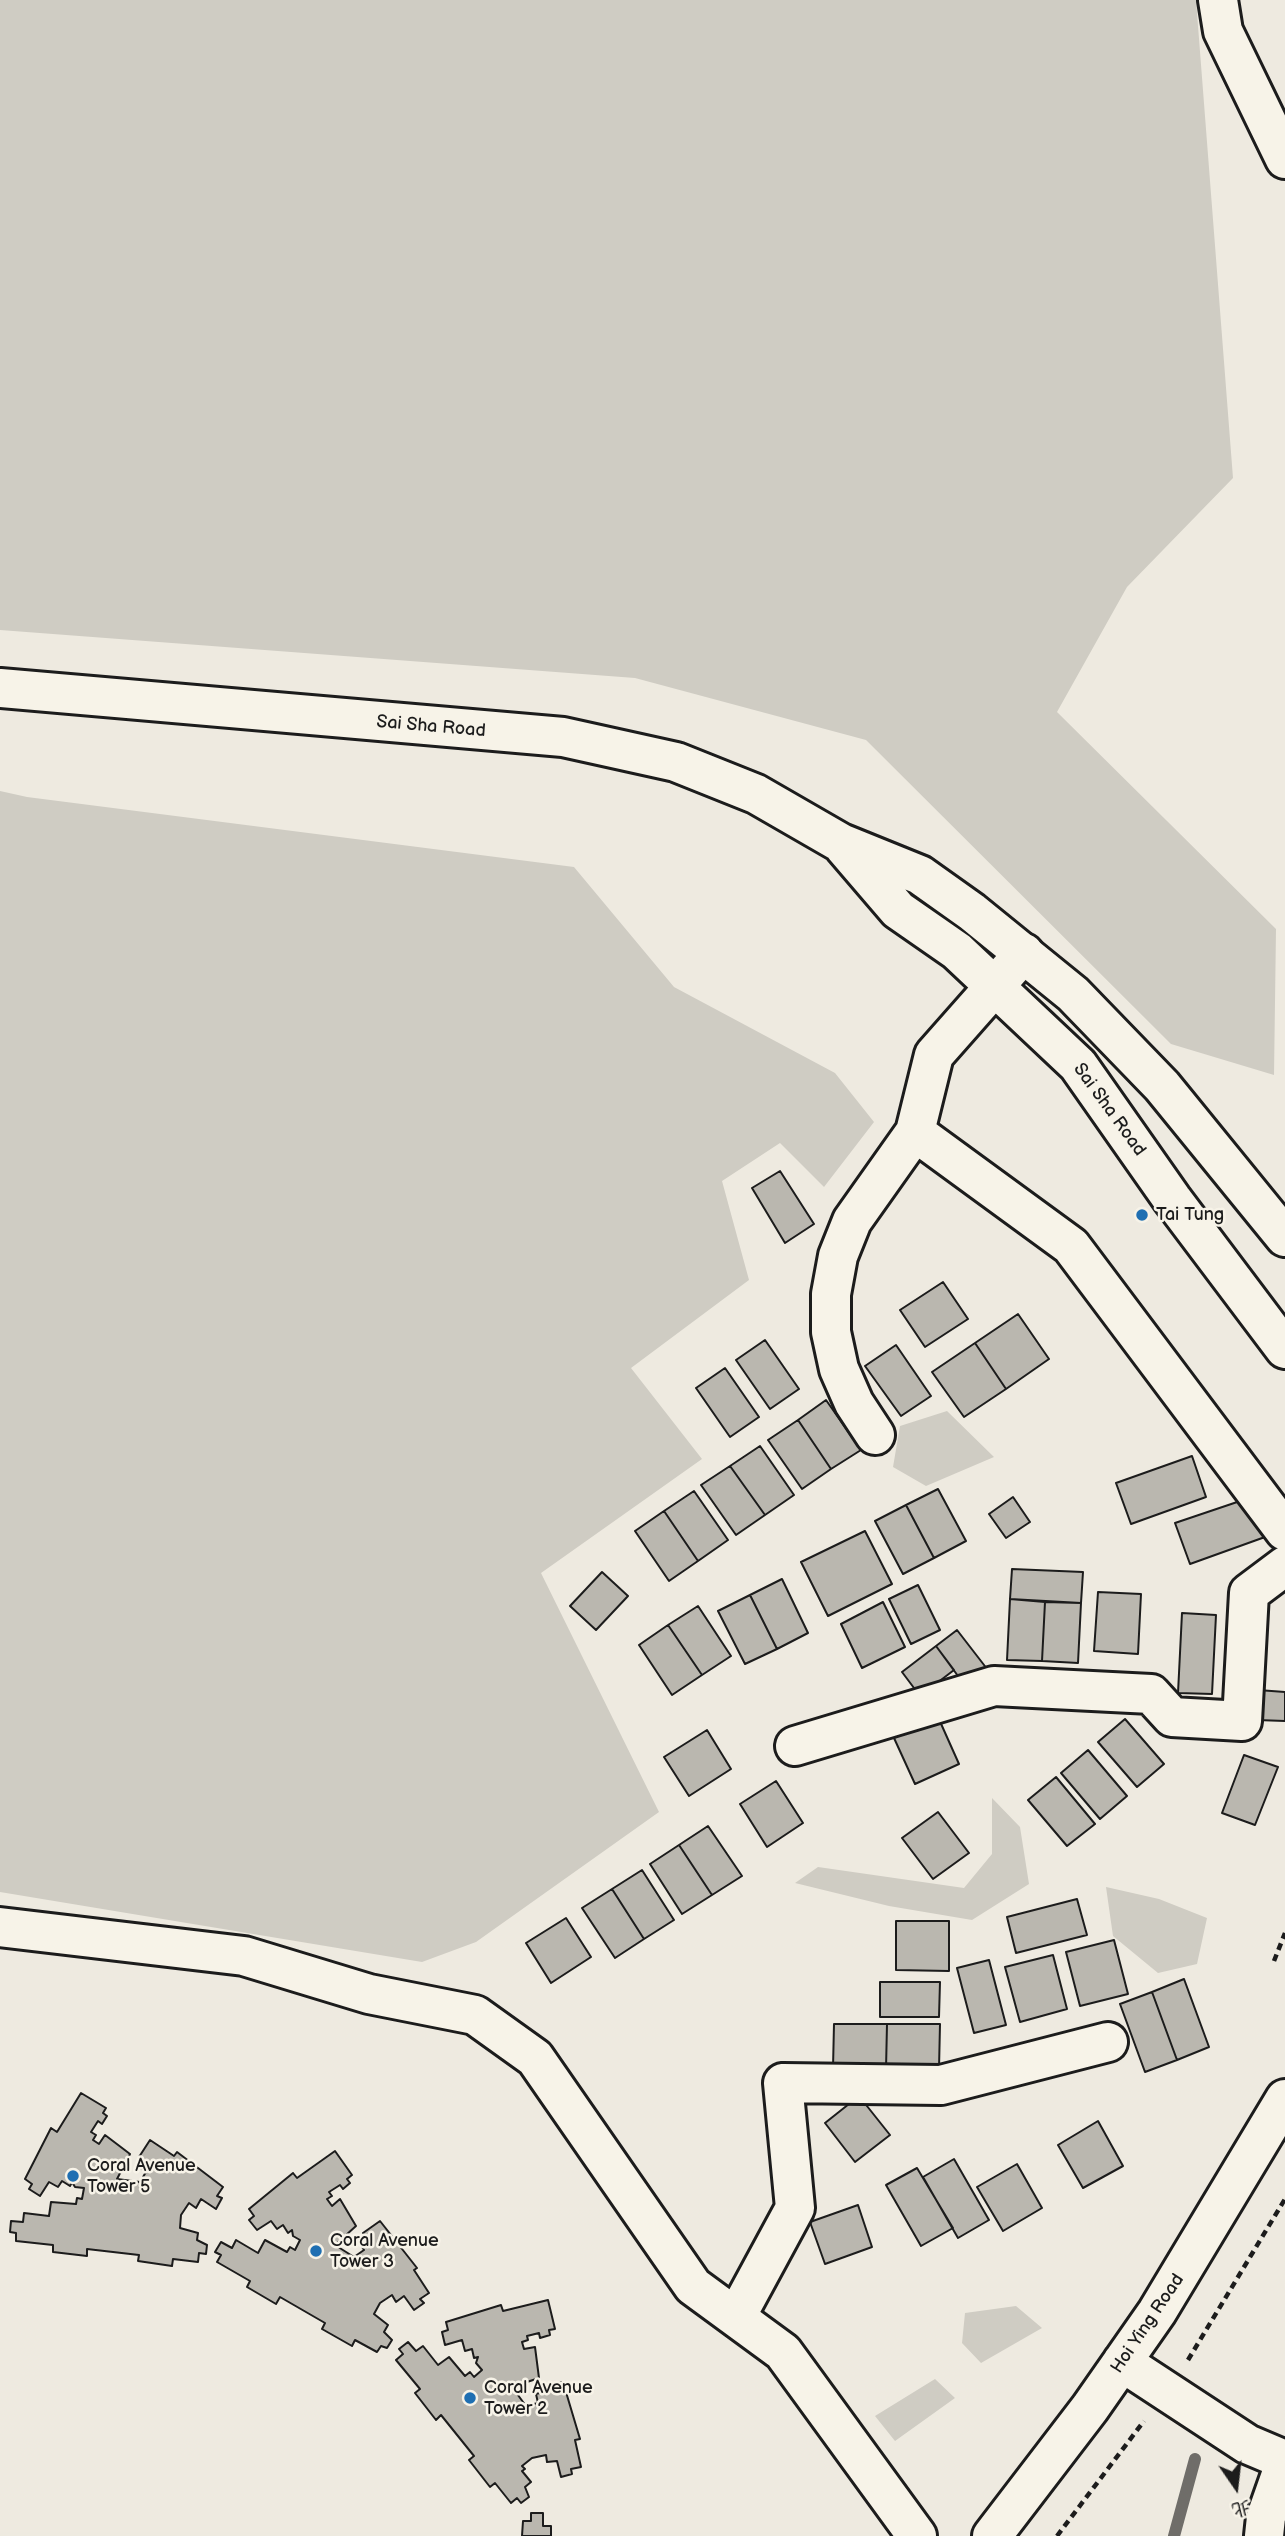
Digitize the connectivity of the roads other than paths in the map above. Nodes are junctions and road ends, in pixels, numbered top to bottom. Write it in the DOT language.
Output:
graph roads {
  1 [pos="1218,0"];
  2 [pos="1285,159"];
  3 [pos="0,688"];
  4 [pos="841,843"];
  5 [pos="1024,953"];
  6 [pos="995,984"];
  7 [pos="915,1132"];
  8 [pos="1285,1237"];
  9 [pos="1285,1349"];
  10 [pos="875,1435"];
  11 [pos="1285,1531"];
  12 [pos="1285,1566"];
  13 [pos="795,1746"];
  14 [pos="0,1927"];
  15 [pos="1108,2042"];
  16 [pos="1285,2099"];
  17 [pos="736,2317"];
  18 [pos="1122,2362"];
  19 [pos="1285,2462"];
  20 [pos="917,2536"];
  21 [pos="992,2536"];
  22 [pos="1264,2536"];
  1 -- 2 [label="street"];
  3 -- 4 [label="street, Sai Sha Road"];
  4 -- 5 [label="street, Sai Sha Road"];
  4 -- 6 [label="street, Sai Sha Road"];
  5 -- 6 [label="street"];
  5 -- 8 [label="street, Sai Sha Road"];
  6 -- 7 [label="street"];
  6 -- 9 [label="street, Sai Sha Road"];
  7 -- 10 [label="street"];
  7 -- 11 [label="street"];
  12 -- 13 [label="street"];
  14 -- 17 [label="street"];
  15 -- 17 [label="street"];
  16 -- 18 [label="street, Hoi Ying Road"];
  17 -- 20 [label="street"];
  18 -- 19 [label="street"];
  18 -- 21 [label="street, Hoi Ying Road"];
  19 -- 22 [label="street"];
}
